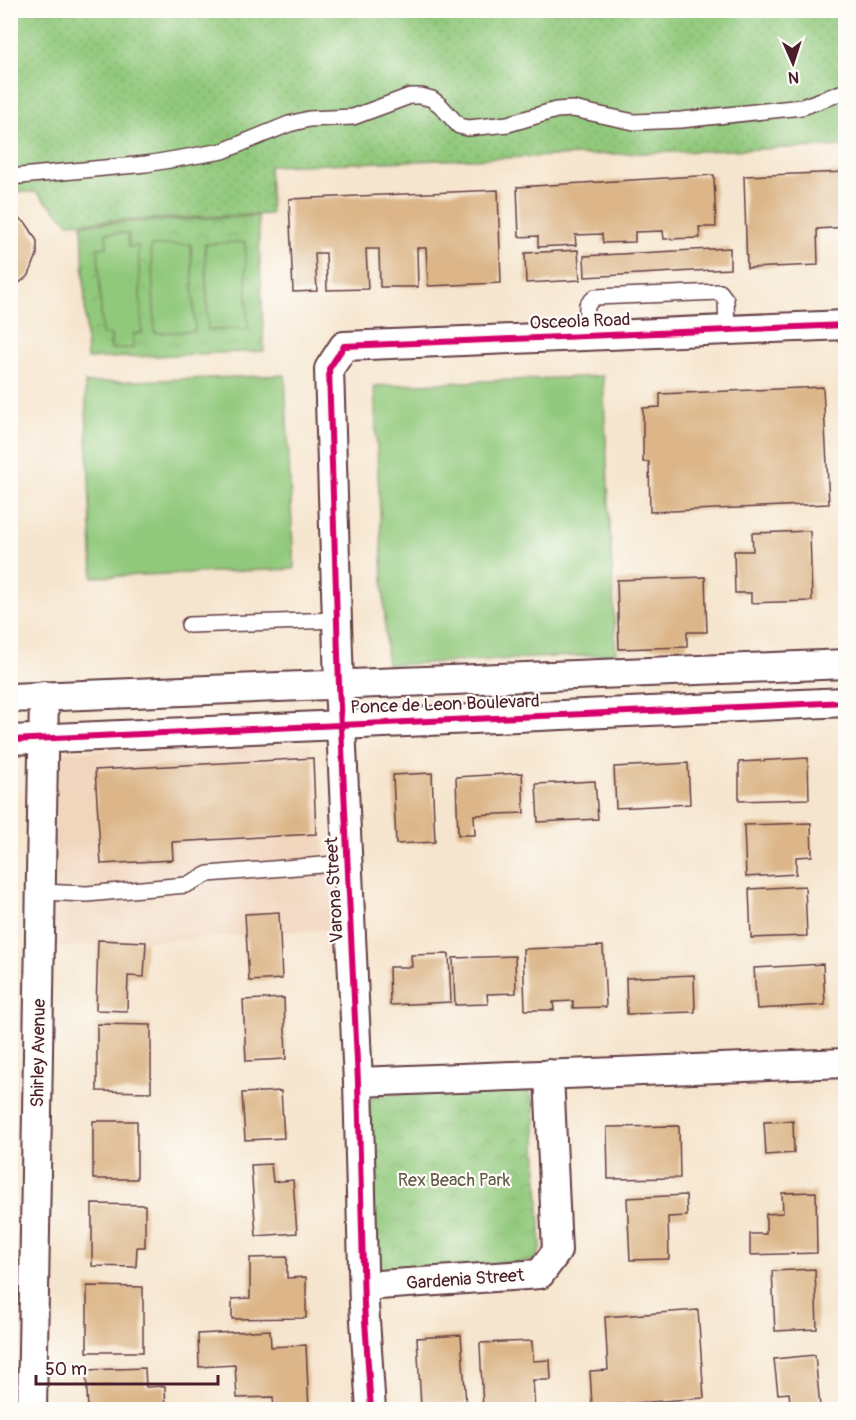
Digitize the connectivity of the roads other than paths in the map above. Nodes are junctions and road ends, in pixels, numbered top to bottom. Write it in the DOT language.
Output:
graph roads {
  1 [pos="846,91"];
  2 [pos="10,177"];
  3 [pos="846,325"];
  4 [pos="727,330"];
  5 [pos="586,336"];
  6 [pos="328,369"];
  7 [pos="337,620"];
  8 [pos="189,626"];
  9 [pos="846,664"];
  10 [pos="339,685"];
  11 [pos="44,696"];
  12 [pos="10,698"];
  13 [pos="846,702"];
  14 [pos="341,724"];
  15 [pos="43,739"];
  16 [pos="10,740"];
  17 [pos="347,864"];
  18 [pos="41,892"];
  19 [pos="846,1063"];
  20 [pos="549,1074"];
  21 [pos="358,1082"];
  22 [pos="364,1286"];
  23 [pos="32,1410"];
  24 [pos="371,1410"];
  1 -- 2 [label="lane"];
  3 -- 4 [label="street, Osceola Road"];
  4 -- 5 [label="street, Osceola Road"];
  4 -- 5 [label="lane"];
  5 -- 6 [label="street, Osceola Road"];
  6 -- 7 [label="street, Varona Street"];
  7 -- 8 [label="lane"];
  7 -- 10 [label="street, Varona Street"];
  9 -- 10 [label="street, Ponce de Leon Boulevard"];
  10 -- 11 [label="street, Ponce de Leon Boulevard"];
  10 -- 14 [label="street, Varona Street"];
  11 -- 12 [label="street, Ponce de Leon Boulevard"];
  11 -- 15 [label="street, Shirley Avenue"];
  13 -- 14 [label="street, Ponce de Leon Boulevard"];
  14 -- 15 [label="street, Ponce de Leon Boulevard"];
  14 -- 17 [label="street, Varona Street"];
  15 -- 16 [label="street, Ponce de Leon Boulevard"];
  15 -- 18 [label="street, Shirley Avenue"];
  17 -- 18 [label="lane"];
  17 -- 21 [label="street, Varona Street"];
  18 -- 23 [label="street, Shirley Avenue"];
  19 -- 20 [label="street"];
  20 -- 21 [label="street"];
  20 -- 22 [label="street, Gardenia Street"];
  21 -- 22 [label="street, Varona Street"];
  22 -- 24 [label="street, Varona Street"];
}
